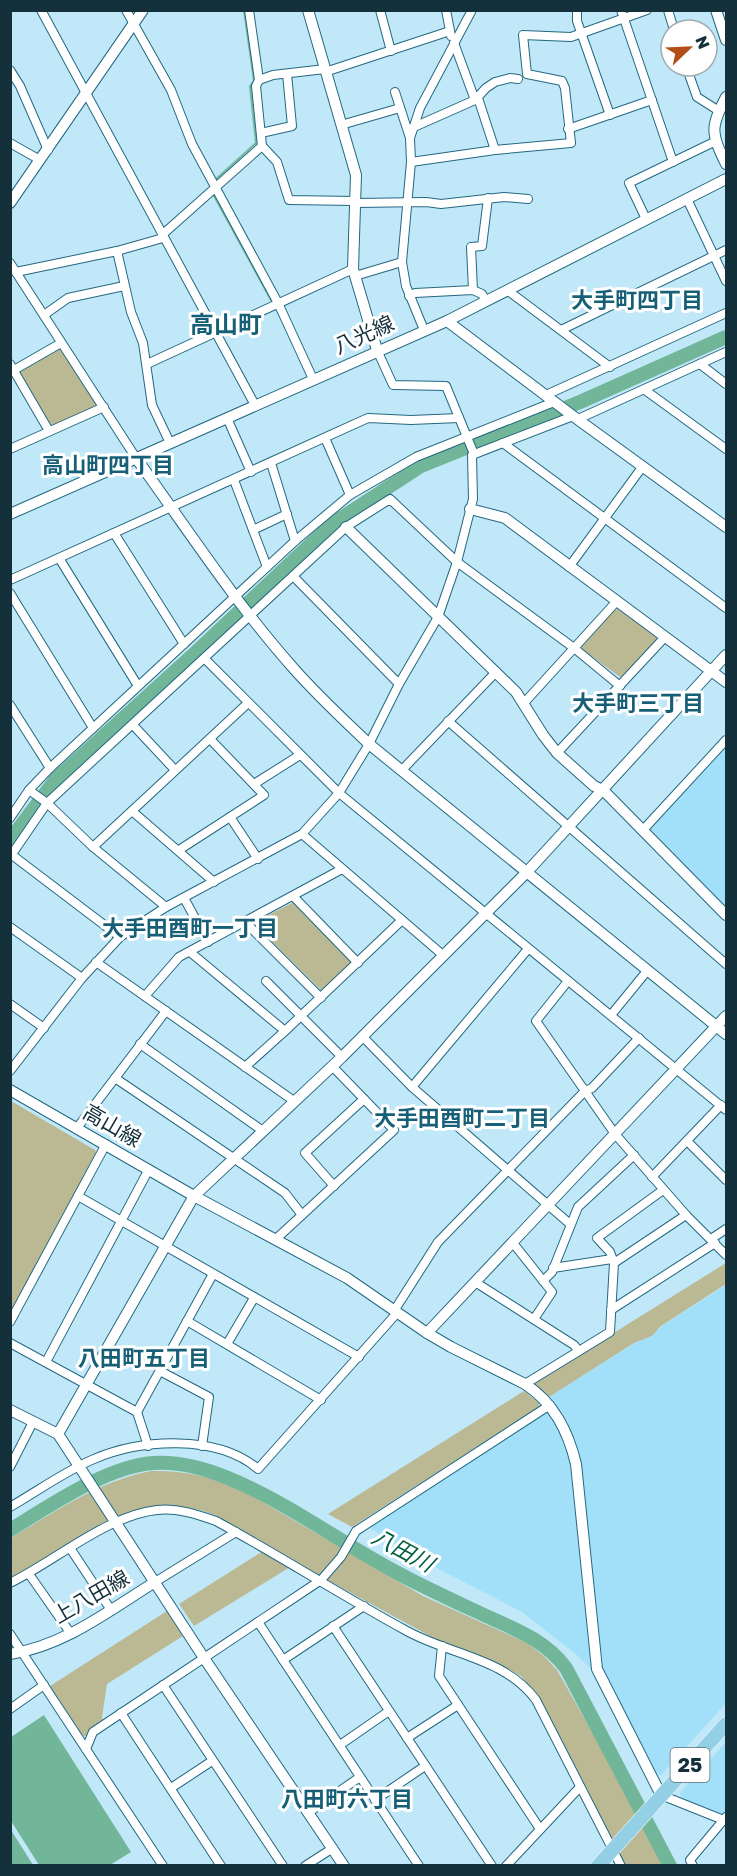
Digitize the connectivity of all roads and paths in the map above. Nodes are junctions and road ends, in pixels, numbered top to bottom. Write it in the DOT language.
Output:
graph roads {
  1 [pos="41,10"];
  2 [pos="126,10"];
  3 [pos="142,10"];
  4 [pos="249,10"];
  5 [pos="308,10"];
  6 [pos="380,10"];
  7 [pos="446,10"];
  8 [pos="472,10"];
  9 [pos="578,10"];
  10 [pos="647,10"];
  11 [pos="716,10"];
  12 [pos="622,14"];
  13 [pos="133,24"];
  14 [pos="450,32"];
  15 [pos="581,33"];
  16 [pos="726,40"];
  17 [pos="453,44"];
  18 [pos="391,51"];
  19 [pos="10,70"];
  20 [pos="325,71"];
  21 [pos="287,74"];
  22 [pos="691,78"];
  23 [pos="518,79"];
  24 [pos="259,80"];
  25 [pos="394,92"];
  26 [pos="87,94"];
  27 [pos="726,97"];
  28 [pos="477,99"];
  29 [pos="652,100"];
  30 [pos="400,108"];
  31 [pos="719,111"];
  32 [pos="610,115"];
  33 [pos="341,125"];
  34 [pos="414,127"];
  35 [pos="568,129"];
  36 [pos="261,133"];
  37 [pos="410,138"];
  38 [pos="716,141"];
  39 [pos="10,143"];
  40 [pos="262,146"];
  41 [pos="48,150"];
  42 [pos="495,150"];
  43 [pos="40,160"];
  44 [pos="411,162"];
  45 [pos="673,162"];
  46 [pos="726,164"];
  47 [pos="726,179"];
  48 [pos="214,187"];
  49 [pos="488,198"];
  50 [pos="528,199"];
  51 [pos="687,199"];
  52 [pos="10,202"];
  53 [pos="356,202"];
  54 [pos="407,202"];
  55 [pos="646,219"];
  56 [pos="163,236"];
  57 [pos="726,250"];
  58 [pos="117,251"];
  59 [pos="714,256"];
  60 [pos="402,262"];
  61 [pos="10,263"];
  62 [pos="16,272"];
  63 [pos="354,273"];
  64 [pos="726,281"];
  65 [pos="124,286"];
  66 [pos="473,290"];
  67 [pos="507,290"];
  68 [pos="410,296"];
  69 [pos="486,301"];
  70 [pos="278,303"];
  71 [pos="726,313"];
  72 [pos="44,315"];
  73 [pos="447,321"];
  74 [pos="424,330"];
  75 [pos="561,330"];
  76 [pos="215,332"];
  77 [pos="61,343"];
  78 [pos="377,350"];
  79 [pos="726,352"];
  80 [pos="147,364"];
  81 [pos="700,364"];
  82 [pos="12,367"];
  83 [pos="610,367"];
  84 [pos="313,379"];
  85 [pos="726,384"];
  86 [pos="645,390"];
  87 [pos="550,398"];
  88 [pos="255,405"];
  89 [pos="104,407"];
  90 [pos="576,417"];
  91 [pos="227,418"];
  92 [pos="459,418"];
  93 [pos="49,431"];
  94 [pos="325,438"];
  95 [pos="467,439"];
  96 [pos="170,443"];
  97 [pos="503,443"];
  98 [pos="10,449"];
  99 [pos="726,449"];
  100 [pos="473,453"];
  101 [pos="136,458"];
  102 [pos="271,463"];
  103 [pos="643,466"];
  104 [pos="251,472"];
  105 [pos="234,480"];
  106 [pos="350,495"];
  107 [pos="172,508"];
  108 [pos="470,509"];
  109 [pos="10,514"];
  110 [pos="287,514"];
  111 [pos="604,519"];
  112 [pos="726,527"];
  113 [pos="346,528"];
  114 [pos="253,530"];
  115 [pos="114,533"];
  116 [pos="295,541"];
  117 [pos="59,558"];
  118 [pos="457,562"];
  119 [pos="267,567"];
  120 [pos="569,567"];
  121 [pos="294,576"];
  122 [pos="10,579"];
  123 [pos="10,593"];
  124 [pos="237,598"];
  125 [pos="616,602"];
  126 [pos="726,609"];
  127 [pos="250,615"];
  128 [pos="438,617"];
  129 [pos="665,637"];
  130 [pos="184,644"];
  131 [pos="574,648"];
  132 [pos="726,655"];
  133 [pos="205,659"];
  134 [pos="712,671"];
  135 [pos="496,672"];
  136 [pos="726,682"];
  137 [pos="399,684"];
  138 [pos="138,686"];
  139 [pos="620,686"];
  140 [pos="248,703"];
  141 [pos="524,703"];
  142 [pos="10,705"];
  143 [pos="448,721"];
  144 [pos="133,725"];
  145 [pos="93,728"];
  146 [pos="210,739"];
  147 [pos="726,740"];
  148 [pos="369,744"];
  149 [pos="557,753"];
  150 [pos="300,755"];
  151 [pos="50,768"];
  152 [pos="175,770"];
  153 [pos="402,770"];
  154 [pos="254,784"];
  155 [pos="29,790"];
  156 [pos="603,790"];
  157 [pos="339,793"];
  158 [pos="47,803"];
  159 [pos="132,811"];
  160 [pos="12,812"];
  161 [pos="230,817"];
  162 [pos="568,827"];
  163 [pos="643,830"];
  164 [pos="302,834"];
  165 [pos="93,847"];
  166 [pos="178,850"];
  167 [pos="11,856"];
  168 [pos="258,859"];
  169 [pos="342,869"];
  170 [pos="526,873"];
  171 [pos="214,882"];
  172 [pos="293,896"];
  173 [pos="184,898"];
  174 [pos="166,907"];
  175 [pos="486,914"];
  176 [pos="726,915"];
  177 [pos="402,920"];
  178 [pos="245,922"];
  179 [pos="10,927"];
  180 [pos="120,937"];
  181 [pos="208,942"];
  182 [pos="528,949"];
  183 [pos="190,952"];
  184 [pos="444,956"];
  185 [pos="96,962"];
  186 [pos="358,963"];
  187 [pos="726,964"];
  188 [pos="647,971"];
  189 [pos="82,978"];
  190 [pos="266,981"];
  191 [pos="568,981"];
  192 [pos="145,996"];
  193 [pos="321,998"];
  194 [pos="10,1004"];
  195 [pos="166,1011"];
  196 [pos="610,1015"];
  197 [pos="301,1016"];
  198 [pos="726,1016"];
  199 [pos="717,1027"];
  200 [pos="44,1028"];
  201 [pos="285,1031"];
  202 [pos="726,1034"];
  203 [pos="363,1037"];
  204 [pos="639,1038"];
  205 [pos="140,1044"];
  206 [pos="342,1057"];
  207 [pos="332,1066"];
  208 [pos="244,1067"];
  209 [pos="677,1068"];
  210 [pos="10,1071"];
  211 [pos="115,1078"];
  212 [pos="412,1087"];
  213 [pos="10,1090"];
  214 [pos="585,1091"];
  215 [pos="364,1099"];
  216 [pos="294,1101"];
  217 [pos="724,1107"];
  218 [pos="77,1128"];
  219 [pos="263,1131"];
  220 [pos="615,1134"];
  221 [pos="687,1141"];
  222 [pos="106,1144"];
  223 [pos="634,1155"];
  224 [pos="233,1159"];
  225 [pos="149,1169"];
  226 [pos="510,1171"];
  227 [pos="652,1177"];
  228 [pos="726,1180"];
  229 [pos="334,1186"];
  230 [pos="663,1190"];
  231 [pos="78,1196"];
  232 [pos="194,1196"];
  233 [pos="549,1204"];
  234 [pos="302,1215"];
  235 [pos="686,1215"];
  236 [pos="122,1222"];
  237 [pos="570,1224"];
  238 [pos="726,1229"];
  239 [pos="276,1239"];
  240 [pos="713,1241"];
  241 [pos="513,1243"];
  242 [pos="165,1246"];
  243 [pos="726,1255"];
  244 [pos="613,1261"];
  245 [pos="553,1268"];
  246 [pos="213,1274"];
  247 [pos="543,1281"];
  248 [pos="475,1282"];
  249 [pos="254,1298"];
  250 [pos="612,1310"];
  251 [pos="395,1312"];
  252 [pos="534,1319"];
  253 [pos="187,1321"];
  254 [pos="10,1322"];
  255 [pos="427,1333"];
  256 [pos="10,1343"];
  257 [pos="227,1344"];
  258 [pos="579,1351"];
  259 [pos="359,1357"];
  260 [pos="46,1362"];
  261 [pos="160,1371"];
  262 [pos="87,1384"];
  263 [pos="525,1384"];
  264 [pos="321,1400"];
  265 [pos="550,1405"];
  266 [pos="10,1410"];
  267 [pos="137,1412"];
  268 [pos="33,1422"];
  269 [pos="58,1434"];
  270 [pos="148,1446"];
  271 [pos="202,1446"];
  272 [pos="10,1467"];
  273 [pos="80,1467"];
  274 [pos="10,1507"];
  275 [pos="116,1522"];
  276 [pos="236,1532"];
  277 [pos="70,1548"];
  278 [pos="29,1574"];
  279 [pos="321,1580"];
  280 [pos="155,1582"];
  281 [pos="10,1583"];
  282 [pos="364,1606"];
  283 [pos="111,1610"];
  284 [pos="258,1622"];
  285 [pos="333,1626"];
  286 [pos="10,1634"];
  287 [pos="71,1634"];
  288 [pos="442,1646"];
  289 [pos="23,1652"];
  290 [pos="10,1654"];
  291 [pos="204,1658"];
  292 [pos="283,1660"];
  293 [pos="44,1685"];
  294 [pos="163,1685"];
  295 [pos="458,1705"];
  296 [pos="10,1709"];
  297 [pos="389,1711"];
  298 [pos="121,1713"];
  299 [pos="726,1724"];
  300 [pos="407,1738"];
  301 [pos="340,1745"];
  302 [pos="86,1749"];
  303 [pos="212,1761"];
  304 [pos="425,1766"];
  305 [pos="360,1777"];
  306 [pos="580,1787"];
  307 [pos="171,1788"];
  308 [pos="375,1800"];
  309 [pos="657,1800"];
  310 [pos="308,1812"];
  311 [pos="726,1819"];
  312 [pos="540,1829"];
  313 [pos="333,1848"];
  314 [pos="614,1848"];
  315 [pos="163,1866"];
  316 [pos="221,1866"];
  317 [pos="282,1866"];
  318 [pos="305,1866"];
  319 [pos="344,1866"];
  320 [pos="419,1866"];
  321 [pos="492,1866"];
  322 [pos="506,1866"];
  323 [pos="598,1866"];
  324 [pos="621,1866"];
  325 [pos="693,1866"];
  1 -- 26 [label="street"];
  2 -- 13 [label="street"];
  3 -- 13 [label="street"];
  4 -- 24 [label="street"];
  5 -- 20 [label="street"];
  6 -- 18 [label="street"];
  7 -- 14 [label="street"];
  8 -- 17 [label="street"];
  9 -- 15 [label="street"];
  10 -- 12 [label="street"];
  11 -- 16 [label="street"];
  12 -- 15 [label="street"];
  12 -- 29 [label="street"];
  13 -- 26 [label="street"];
  13 -- 48 [label="street"];
  14 -- 17 [label="street"];
  14 -- 18 [label="street"];
  15 -- 32 [label="street"];
  15 -- 35 [label="street"];
  17 -- 28 [label="street"];
  17 -- 34 [label="street"];
  18 -- 20 [label="street"];
  19 -- 41 [label="street"];
  20 -- 21 [label="street"];
  20 -- 33 [label="street"];
  21 -- 24 [label="street"];
  21 -- 36 [label="street"];
  22 -- 31 [label="street"];
  23 -- 28 [label="street"];
  24 -- 36 [label="street"];
  25 -- 30 [label="street"];
  26 -- 41 [label="street"];
  26 -- 56 [label="street"];
  27 -- 31 [label="street"];
  28 -- 34 [label="street"];
  28 -- 42 [label="street"];
  29 -- 32 [label="street"];
  29 -- 45 [label="street"];
  30 -- 33 [label="street"];
  30 -- 37 [label="street"];
  31 -- 38 [label="street"];
  32 -- 35 [label="street"];
  33 -- 53 [label="street"];
  34 -- 37 [label="street"];
  35 -- 42 [label="street"];
  36 -- 40 [label="street"];
  37 -- 44 [label="street"];
  38 -- 45 [label="street"];
  38 -- 46 [label="street"];
  39 -- 43 [label="street"];
  40 -- 48 [label="street"];
  40 -- 53 [label="street"];
  41 -- 43 [label="street"];
  42 -- 44 [label="street"];
  43 -- 52 [label="street"];
  44 -- 54 [label="street"];
  45 -- 55 [label="street"];
  47 -- 51 [label="street, 八光線"];
  48 -- 56 [label="street"];
  48 -- 70 [label="street"];
  49 -- 50 [label="street"];
  49 -- 54 [label="street"];
  49 -- 66 [label="street"];
  51 -- 55 [label="street, 八光線"];
  51 -- 59 [label="street"];
  53 -- 54 [label="street"];
  53 -- 63 [label="street"];
  54 -- 60 [label="street"];
  55 -- 67 [label="street, 八光線"];
  56 -- 58 [label="street"];
  56 -- 76 [label="street"];
  57 -- 59 [label="street"];
  58 -- 62 [label="street"];
  58 -- 65 [label="street"];
  59 -- 64 [label="street"];
  59 -- 75 [label="street"];
  60 -- 63 [label="street"];
  60 -- 68 [label="street"];
  61 -- 62 [label="street"];
  62 -- 72 [label="street"];
  63 -- 70 [label="street"];
  63 -- 78 [label="street"];
  65 -- 72 [label="street"];
  65 -- 80 [label="street"];
  66 -- 68 [label="street"];
  66 -- 69 [label="street"];
  67 -- 69 [label="street, 八光線"];
  67 -- 75 [label="street"];
  68 -- 74 [label="street"];
  69 -- 73 [label="street, 八光線"];
  70 -- 76 [label="street"];
  70 -- 84 [label="street"];
  71 -- 83 [label="street"];
  72 -- 77 [label="street"];
  73 -- 74 [label="street, 八光線"];
  73 -- 87 [label="street"];
  74 -- 78 [label="street, 八光線"];
  75 -- 83 [label="street"];
  76 -- 80 [label="street"];
  76 -- 88 [label="street"];
  77 -- 82 [label="street"];
  77 -- 89 [label="street"];
  78 -- 84 [label="street, 八光線"];
  78 -- 92 [label="street"];
  79 -- 81 [label="street"];
  80 -- 96 [label="street"];
  81 -- 85 [label="street"];
  81 -- 86 [label="street"];
  82 -- 93 [label="street"];
  83 -- 87 [label="street"];
  84 -- 88 [label="street, 八光線"];
  86 -- 90 [label="street"];
  86 -- 99 [label="street"];
  87 -- 90 [label="street"];
  87 -- 95 [label="street"];
  88 -- 91 [label="street, 八光線"];
  89 -- 93 [label="street"];
  89 -- 101 [label="street"];
  90 -- 97 [label="street"];
  90 -- 103 [label="street"];
  91 -- 96 [label="street, 八光線"];
  91 -- 104 [label="street"];
  92 -- 94 [label="street"];
  92 -- 95 [label="street"];
  93 -- 98 [label="street"];
  94 -- 102 [label="street"];
  94 -- 106 [label="street"];
  95 -- 100 [label="street"];
  95 -- 106 [label="street"];
  96 -- 101 [label="street, 八光線"];
  97 -- 100 [label="street"];
  97 -- 111 [label="street"];
  100 -- 108 [label="street"];
  101 -- 107 [label="street"];
  101 -- 109 [label="street, 八光線"];
  102 -- 104 [label="street"];
  102 -- 110 [label="street"];
  103 -- 111 [label="street"];
  103 -- 112 [label="street"];
  104 -- 105 [label="street"];
  105 -- 107 [label="street"];
  105 -- 114 [label="street"];
  106 -- 116 [label="street"];
  107 -- 115 [label="street"];
  107 -- 124 [label="street"];
  108 -- 118 [label="street"];
  108 -- 120 [label="street"];
  110 -- 114 [label="street"];
  110 -- 116 [label="street"];
  111 -- 120 [label="street"];
  111 -- 126 [label="street"];
  113 -- 118 [label="street"];
  113 -- 121 [label="street"];
  113 -- 128 [label="street"];
  114 -- 119 [label="street"];
  115 -- 117 [label="street"];
  115 -- 130 [label="street"];
  116 -- 119 [label="street"];
  117 -- 122 [label="street"];
  117 -- 138 [label="street"];
  118 -- 128 [label="street"];
  118 -- 131 [label="street"];
  119 -- 124 [label="street"];
  120 -- 125 [label="street"];
  121 -- 127 [label="street"];
  121 -- 137 [label="street"];
  123 -- 145 [label="street"];
  124 -- 127 [label="street"];
  124 -- 130 [label="street"];
  125 -- 129 [label="street"];
  125 -- 131 [label="street"];
  127 -- 133 [label="street"];
  127 -- 148 [label="street"];
  128 -- 135 [label="street"];
  128 -- 137 [label="street"];
  129 -- 134 [label="street"];
  129 -- 139 [label="street"];
  130 -- 138 [label="street"];
  131 -- 139 [label="street"];
  131 -- 141 [label="street"];
  132 -- 134 [label="street"];
  133 -- 140 [label="street"];
  133 -- 144 [label="street"];
  134 -- 136 [label="street"];
  134 -- 156 [label="street"];
  135 -- 141 [label="street"];
  135 -- 143 [label="street"];
  137 -- 148 [label="street"];
  138 -- 145 [label="street"];
  139 -- 149 [label="street"];
  140 -- 146 [label="street"];
  140 -- 150 [label="street"];
  141 -- 149 [label="street"];
  142 -- 151 [label="street"];
  143 -- 153 [label="street"];
  143 -- 162 [label="street"];
  144 -- 152 [label="street"];
  144 -- 158 [label="street"];
  145 -- 151 [label="street"];
  146 -- 152 [label="street"];
  146 -- 154 [label="street"];
  147 -- 163 [label="street"];
  148 -- 153 [label="street"];
  148 -- 157 [label="street"];
  149 -- 156 [label="street"];
  150 -- 154 [label="street"];
  150 -- 157 [label="street"];
  151 -- 155 [label="street"];
  152 -- 159 [label="street"];
  153 -- 170 [label="street"];
  154 -- 161 [label="street"];
  155 -- 158 [label="street"];
  155 -- 160 [label="street"];
  156 -- 162 [label="street"];
  156 -- 163 [label="street"];
  157 -- 164 [label="street"];
  157 -- 175 [label="street"];
  158 -- 165 [label="street"];
  158 -- 167 [label="street"];
  159 -- 165 [label="street"];
  159 -- 166 [label="street"];
  161 -- 166 [label="street"];
  161 -- 168 [label="street"];
  162 -- 170 [label="street"];
  162 -- 187 [label="street"];
  163 -- 176 [label="street"];
  164 -- 168 [label="street"];
  164 -- 169 [label="street"];
  165 -- 174 [label="street"];
  166 -- 171 [label="street"];
  167 -- 180 [label="street"];
  168 -- 171 [label="street"];
  169 -- 172 [label="street"];
  169 -- 177 [label="street"];
  170 -- 175 [label="street"];
  170 -- 188 [label="street"];
  171 -- 173 [label="street"];
  172 -- 178 [label="street"];
  172 -- 186 [label="street"];
  173 -- 174 [label="street"];
  173 -- 181 [label="street"];
  174 -- 180 [label="street"];
  175 -- 182 [label="street"];
  175 -- 184 [label="street"];
  177 -- 184 [label="street"];
  177 -- 186 [label="street"];
  178 -- 181 [label="street"];
  178 -- 193 [label="street"];
  179 -- 189 [label="street"];
  180 -- 185 [label="street"];
  181 -- 183 [label="street"];
  182 -- 191 [label="street"];
  182 -- 212 [label="street"];
  183 -- 192 [label="street"];
  183 -- 201 [label="street"];
  184 -- 203 [label="street"];
  185 -- 189 [label="street"];
  185 -- 192 [label="street"];
  186 -- 193 [label="street"];
  188 -- 196 [label="street"];
  188 -- 199 [label="street"];
  189 -- 200 [label="street"];
  190 -- 197 [label="street"];
  191 -- 196 [label="street"];
  191 -- 214 [label="street"];
  192 -- 195 [label="street"];
  193 -- 197 [label="street"];
  194 -- 200 [label="street"];
  195 -- 205 [label="street"];
  195 -- 208 [label="street"];
  196 -- 204 [label="street"];
  197 -- 201 [label="street"];
  197 -- 206 [label="street"];
  198 -- 199 [label="street"];
  199 -- 202 [label="street"];
  199 -- 209 [label="street"];
  200 -- 210 [label="street"];
  201 -- 208 [label="street"];
  203 -- 206 [label="street"];
  203 -- 212 [label="street"];
  204 -- 209 [label="street"];
  204 -- 214 [label="street"];
  205 -- 211 [label="street"];
  205 -- 219 [label="street"];
  206 -- 207 [label="street"];
  207 -- 215 [label="street"];
  207 -- 216 [label="street"];
  208 -- 216 [label="street"];
  209 -- 217 [label="street"];
  209 -- 220 [label="street"];
  211 -- 218 [label="street"];
  211 -- 224 [label="street"];
  212 -- 226 [label="street"];
  213 -- 218 [label="street, 高山線"];
  214 -- 220 [label="street"];
  214 -- 226 [label="street"];
  215 -- 229 [label="street"];
  215 -- 229 [label="street"];
  216 -- 219 [label="street"];
  217 -- 221 [label="street"];
  218 -- 222 [label="street, 高山線"];
  219 -- 224 [label="street"];
  220 -- 223 [label="street"];
  220 -- 233 [label="street"];
  221 -- 227 [label="street"];
  221 -- 228 [label="street"];
  222 -- 225 [label="street, 高山線"];
  222 -- 231 [label="street"];
  223 -- 227 [label="street"];
  223 -- 237 [label="street"];
  224 -- 232 [label="street"];
  224 -- 234 [label="street"];
  225 -- 232 [label="street, 高山線"];
  225 -- 236 [label="street"];
  226 -- 233 [label="street"];
  226 -- 251 [label="street"];
  227 -- 230 [label="street"];
  229 -- 234 [label="street"];
  230 -- 235 [label="street"];
  230 -- 244 [label="street"];
  231 -- 236 [label="street"];
  231 -- 254 [label="street"];
  232 -- 239 [label="street, 高山線"];
  232 -- 242 [label="street"];
  233 -- 237 [label="street"];
  233 -- 241 [label="street"];
  234 -- 239 [label="street"];
  235 -- 240 [label="street"];
  235 -- 244 [label="street"];
  236 -- 242 [label="street"];
  236 -- 260 [label="street"];
  237 -- 245 [label="street"];
  238 -- 240 [label="street"];
  239 -- 251 [label="street, 高山線"];
  240 -- 243 [label="street"];
  240 -- 250 [label="street"];
  241 -- 247 [label="street"];
  241 -- 248 [label="street"];
  242 -- 246 [label="street"];
  242 -- 262 [label="street"];
  244 -- 245 [label="street"];
  244 -- 250 [label="street"];
  245 -- 247 [label="street"];
  246 -- 249 [label="street"];
  246 -- 253 [label="street"];
  247 -- 252 [label="street"];
  248 -- 252 [label="street"];
  248 -- 255 [label="street"];
  249 -- 257 [label="street"];
  249 -- 259 [label="street"];
  250 -- 258 [label="street"];
  251 -- 255 [label="street, 高山線"];
  251 -- 259 [label="street"];
  252 -- 258 [label="street"];
  253 -- 257 [label="street"];
  253 -- 261 [label="street"];
  255 -- 263 [label="street, 高山線"];
  256 -- 260 [label="street"];
  257 -- 264 [label="street"];
  258 -- 263 [label="street"];
  259 -- 264 [label="street"];
  260 -- 262 [label="street"];
  261 -- 267 [label="street"];
  261 -- 271 [label="street"];
  262 -- 267 [label="street"];
  262 -- 269 [label="street"];
  263 -- 265 [label="street, 高山線"];
  264 -- 271 [label="street"];
  265 -- 279 [label="street"];
  265 -- 309 [label="street, 高山線"];
  266 -- 268 [label="street"];
  267 -- 270 [label="street"];
  268 -- 269 [label="street"];
  268 -- 272 [label="street"];
  269 -- 273 [label="street"];
  270 -- 271 [label="street"];
  270 -- 273 [label="street"];
  273 -- 274 [label="street"];
  273 -- 275 [label="street"];
  275 -- 276 [label="street"];
  275 -- 277 [label="street"];
  275 -- 280 [label="street"];
  276 -- 279 [label="street"];
  276 -- 280 [label="street"];
  277 -- 278 [label="street"];
  277 -- 283 [label="street"];
  278 -- 281 [label="street"];
  278 -- 287 [label="street"];
  279 -- 282 [label="street"];
  279 -- 284 [label="street"];
  280 -- 283 [label="street, 上八田線"];
  280 -- 291 [label="street"];
  282 -- 285 [label="street"];
  282 -- 288 [label="street"];
  283 -- 287 [label="street, 上八田線"];
  284 -- 291 [label="street"];
  284 -- 292 [label="street"];
  285 -- 292 [label="street"];
  285 -- 297 [label="street"];
  286 -- 289 [label="street"];
  287 -- 289 [label="street, 上八田線"];
  288 -- 295 [label="street"];
  288 -- 306 [label="street"];
  289 -- 290 [label="street, 上八田線"];
  289 -- 293 [label="street"];
  291 -- 294 [label="street"];
  291 -- 310 [label="street"];
  292 -- 301 [label="street"];
  293 -- 296 [label="street"];
  293 -- 302 [label="street"];
  294 -- 298 [label="street"];
  294 -- 303 [label="street"];
  295 -- 300 [label="street"];
  295 -- 312 [label="street"];
  297 -- 300 [label="street"];
  297 -- 301 [label="street"];
  298 -- 302 [label="street"];
  298 -- 307 [label="street"];
  299 -- 309 [label="main road, 25"];
  300 -- 304 [label="street"];
  301 -- 305 [label="street"];
  302 -- 315 [label="street"];
  303 -- 307 [label="street"];
  303 -- 317 [label="street"];
  304 -- 308 [label="street"];
  304 -- 321 [label="street"];
  305 -- 308 [label="street"];
  305 -- 310 [label="street"];
  306 -- 312 [label="street"];
  306 -- 314 [label="street"];
  307 -- 316 [label="street"];
  308 -- 320 [label="street"];
  309 -- 311 [label="street"];
  309 -- 314 [label="main road, 25"];
  310 -- 313 [label="street"];
  311 -- 325 [label="street"];
  312 -- 322 [label="street"];
  313 -- 318 [label="street"];
  313 -- 319 [label="street"];
  314 -- 323 [label="main road, 25"];
  314 -- 324 [label="street"];
}
